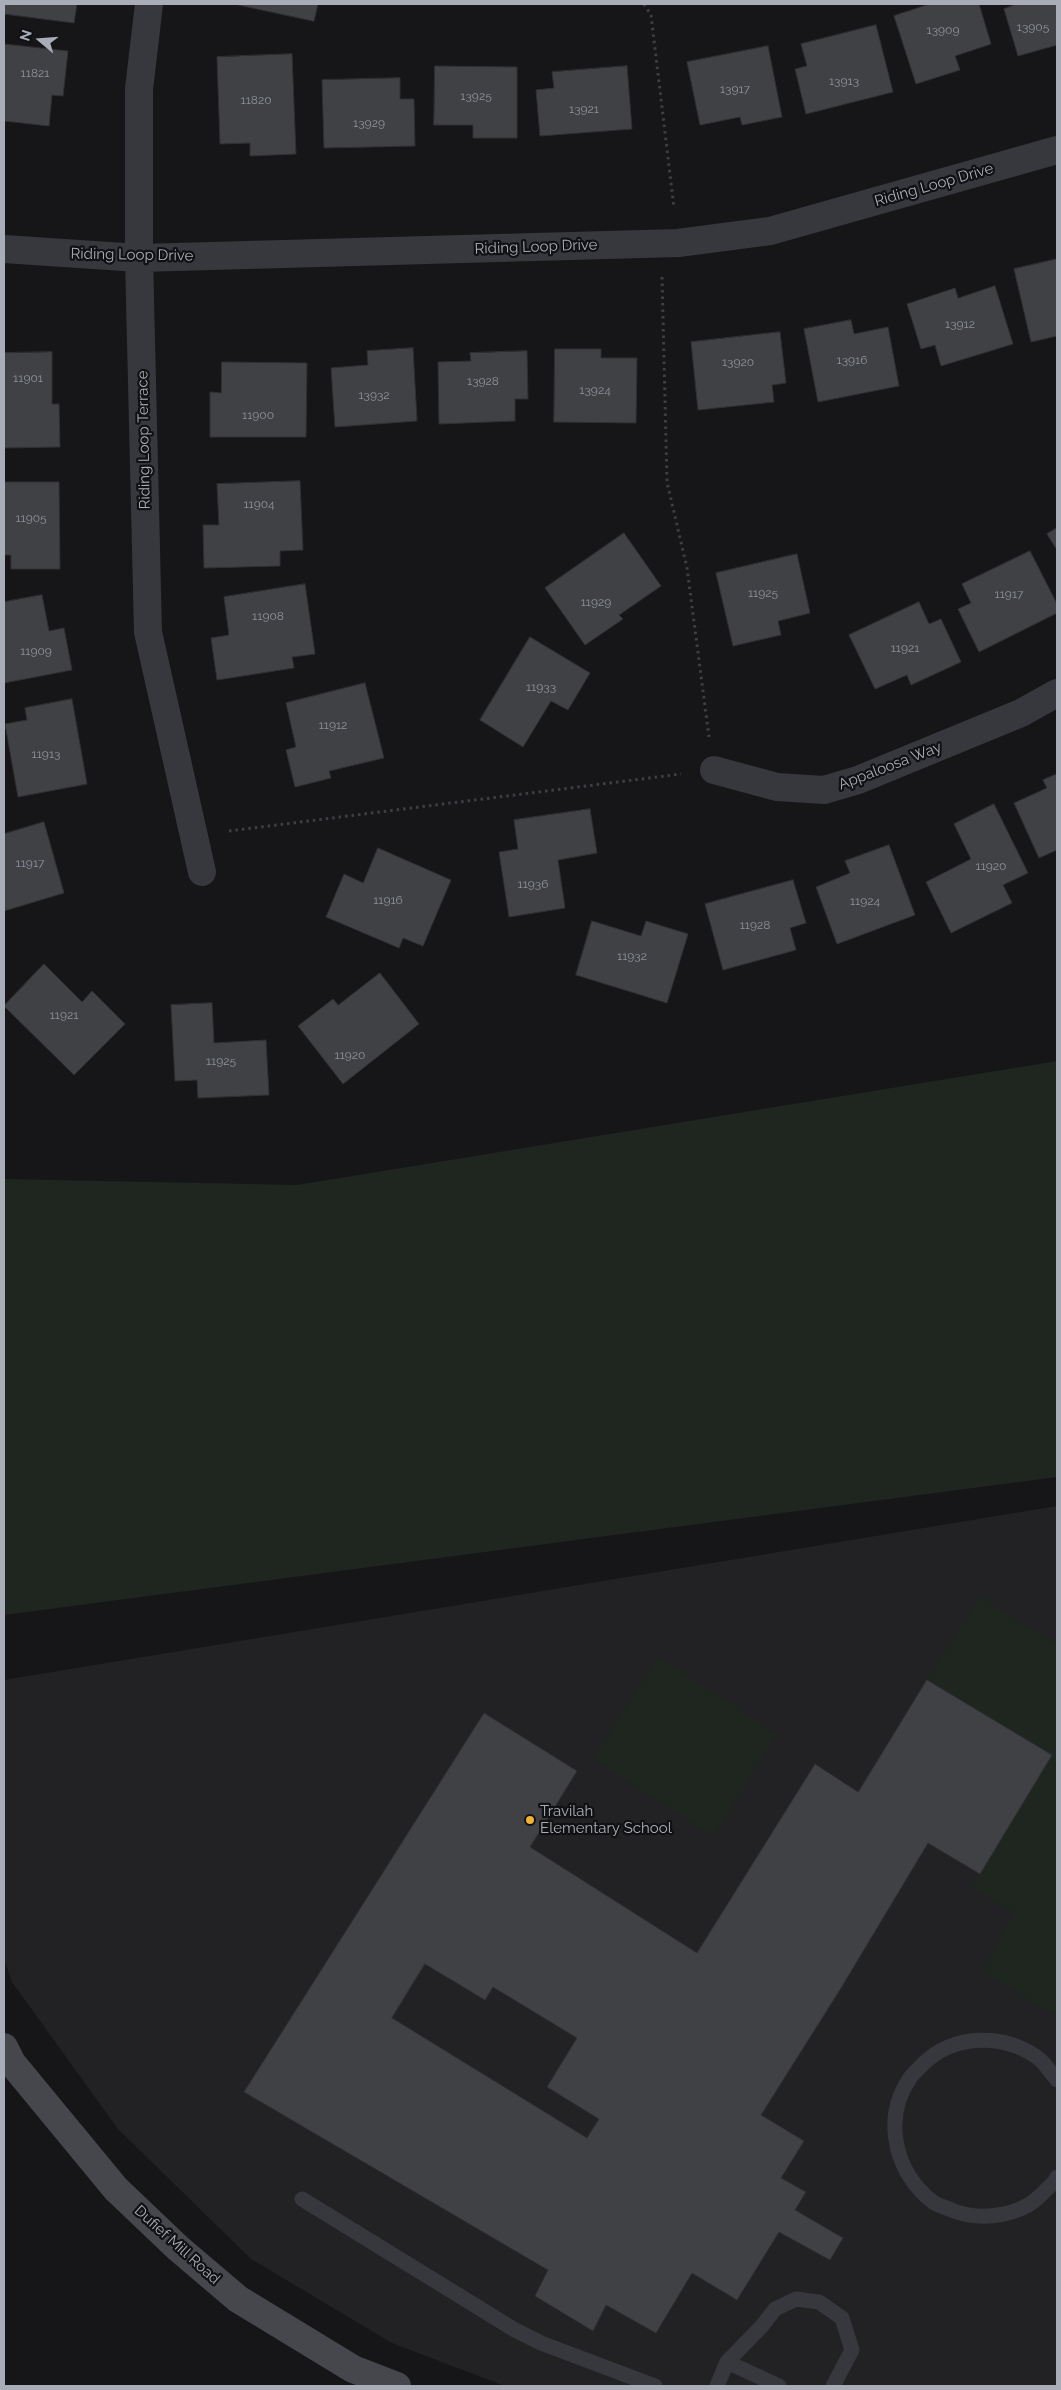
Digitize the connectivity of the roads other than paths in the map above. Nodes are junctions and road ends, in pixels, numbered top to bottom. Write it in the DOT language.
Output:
graph roads {
  1 [pos="149,4"];
  2 [pos="1057,150"];
  3 [pos="4,249"];
  4 [pos="140,258"];
  5 [pos="1057,693"];
  6 [pos="714,770"];
  7 [pos="202,872"];
  8 [pos="4,2047"];
  9 [pos="1057,2080"];
  10 [pos="1057,2177"];
  11 [pos="302,2199"];
  12 [pos="727,2362"];
  13 [pos="397,2386"];
  14 [pos="655,2386"];
  15 [pos="717,2386"];
  16 [pos="779,2386"];
  17 [pos="833,2386"];
  1 -- 4 [label="street, Riding Loop Terrace"];
  2 -- 4 [label="street, Riding Loop Drive"];
  3 -- 4 [label="street, Riding Loop Drive"];
  4 -- 7 [label="street, Riding Loop Terrace"];
  5 -- 6 [label="street, Appaloosa Way"];
  8 -- 13 [label="main road, Dufief Mill Road"];
  9 -- 10 [label="lane"];
  11 -- 14 [label="lane"];
  12 -- 15 [label="lane"];
  12 -- 16 [label="lane"];
  12 -- 17 [label="lane"];
}
